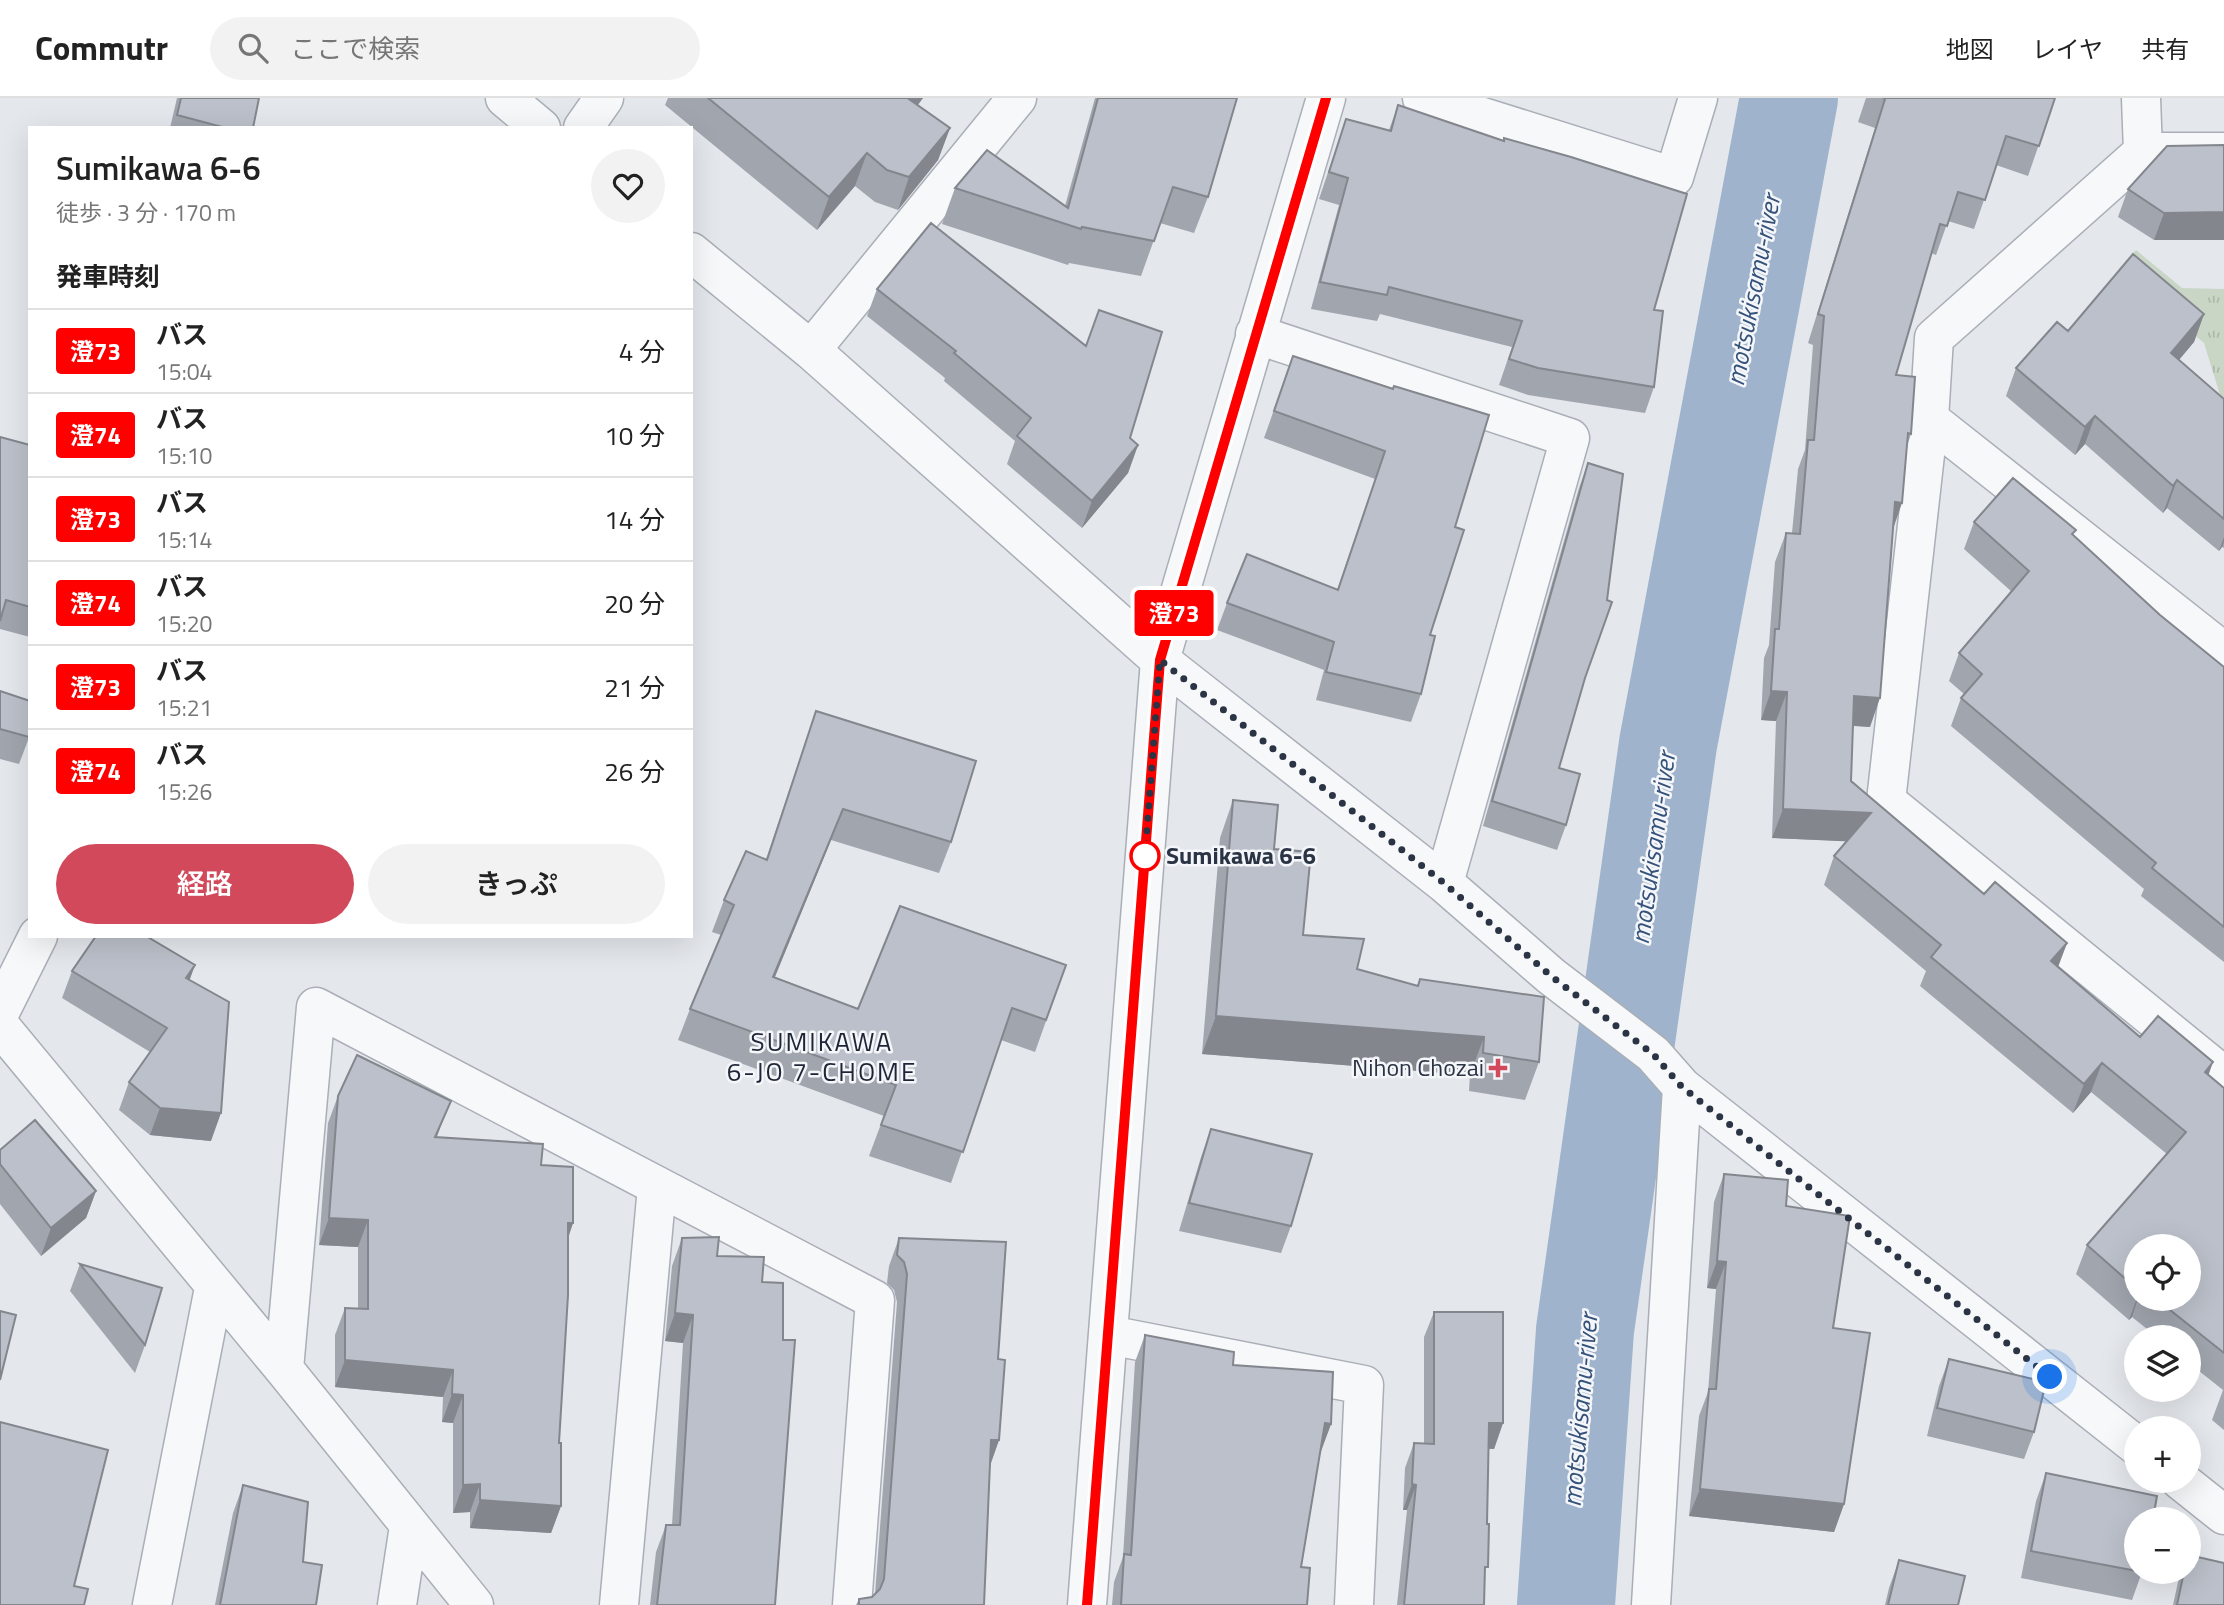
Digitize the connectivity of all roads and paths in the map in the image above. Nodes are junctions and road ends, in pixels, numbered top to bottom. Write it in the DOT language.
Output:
graph roads {
  1 [pos="505,98"];
  2 [pos="604,98"];
  3 [pos="1017,98"];
  4 [pos="1326,98"];
  5 [pos="1422,98"];
  6 [pos="1698,98"];
  7 [pos="2141,98"];
  8 [pos="539,126"];
  9 [pos="584,126"];
  10 [pos="2143,152"];
  11 [pos="2224,152"];
  12 [pos="693,254"];
  13 [pos="1255,334"];
  14 [pos="811,350"];
  15 [pos="1929,419"];
  16 [pos="2224,652"];
  17 [pos="1160,660"];
  18 [pos="1444,883"];
  19 [pos="30,952"];
  20 [pos="0,1012"];
  21 [pos="0,1026"];
  22 [pos="2224,1076"];
  23 [pos="1682,1087"];
  24 [pos="657,1187"];
  25 [pos="215,1287"];
  26 [pos="1109,1335"];
  27 [pos="284,1368"];
  28 [pos="2124,1436"];
  29 [pos="2196,1493"];
  30 [pos="2224,1515"];
  31 [pos="409,1526"];
  32 [pos="152,1605"];
  33 [pos="397,1605"];
  34 [pos="474,1605"];
  35 [pos="619,1605"];
  36 [pos="852,1605"];
  37 [pos="1087,1605"];
  38 [pos="1354,1605"];
  39 [pos="1651,1605"];
  1 -- 8 [label="street"];
  2 -- 9 [label="street"];
  3 -- 14 [label="street"];
  4 -- 13 [label="street"];
  5 -- 6 [label="street"];
  7 -- 10 [label="street"];
  10 -- 11 [label="street"];
  10 -- 15 [label="street"];
  12 -- 14 [label="street"];
  13 -- 17 [label="street"];
  13 -- 18 [label="street"];
  14 -- 17 [label="street"];
  15 -- 16 [label="street"];
  15 -- 22 [label="street"];
  17 -- 18 [label="street"];
  17 -- 26 [label="street"];
  18 -- 23 [label="street"];
  19 -- 20 [label="street"];
  21 -- 25 [label="street"];
  23 -- 28 [label="street"];
  23 -- 39 [label="street"];
  24 -- 27 [label="street"];
  24 -- 35 [label="street"];
  24 -- 36 [label="street"];
  25 -- 27 [label="street"];
  25 -- 32 [label="street"];
  26 -- 37 [label="street"];
  26 -- 38 [label="street"];
  27 -- 31 [label="street"];
  29 -- 30 [label="street"];
  31 -- 33 [label="street"];
  31 -- 34 [label="street"];
}
